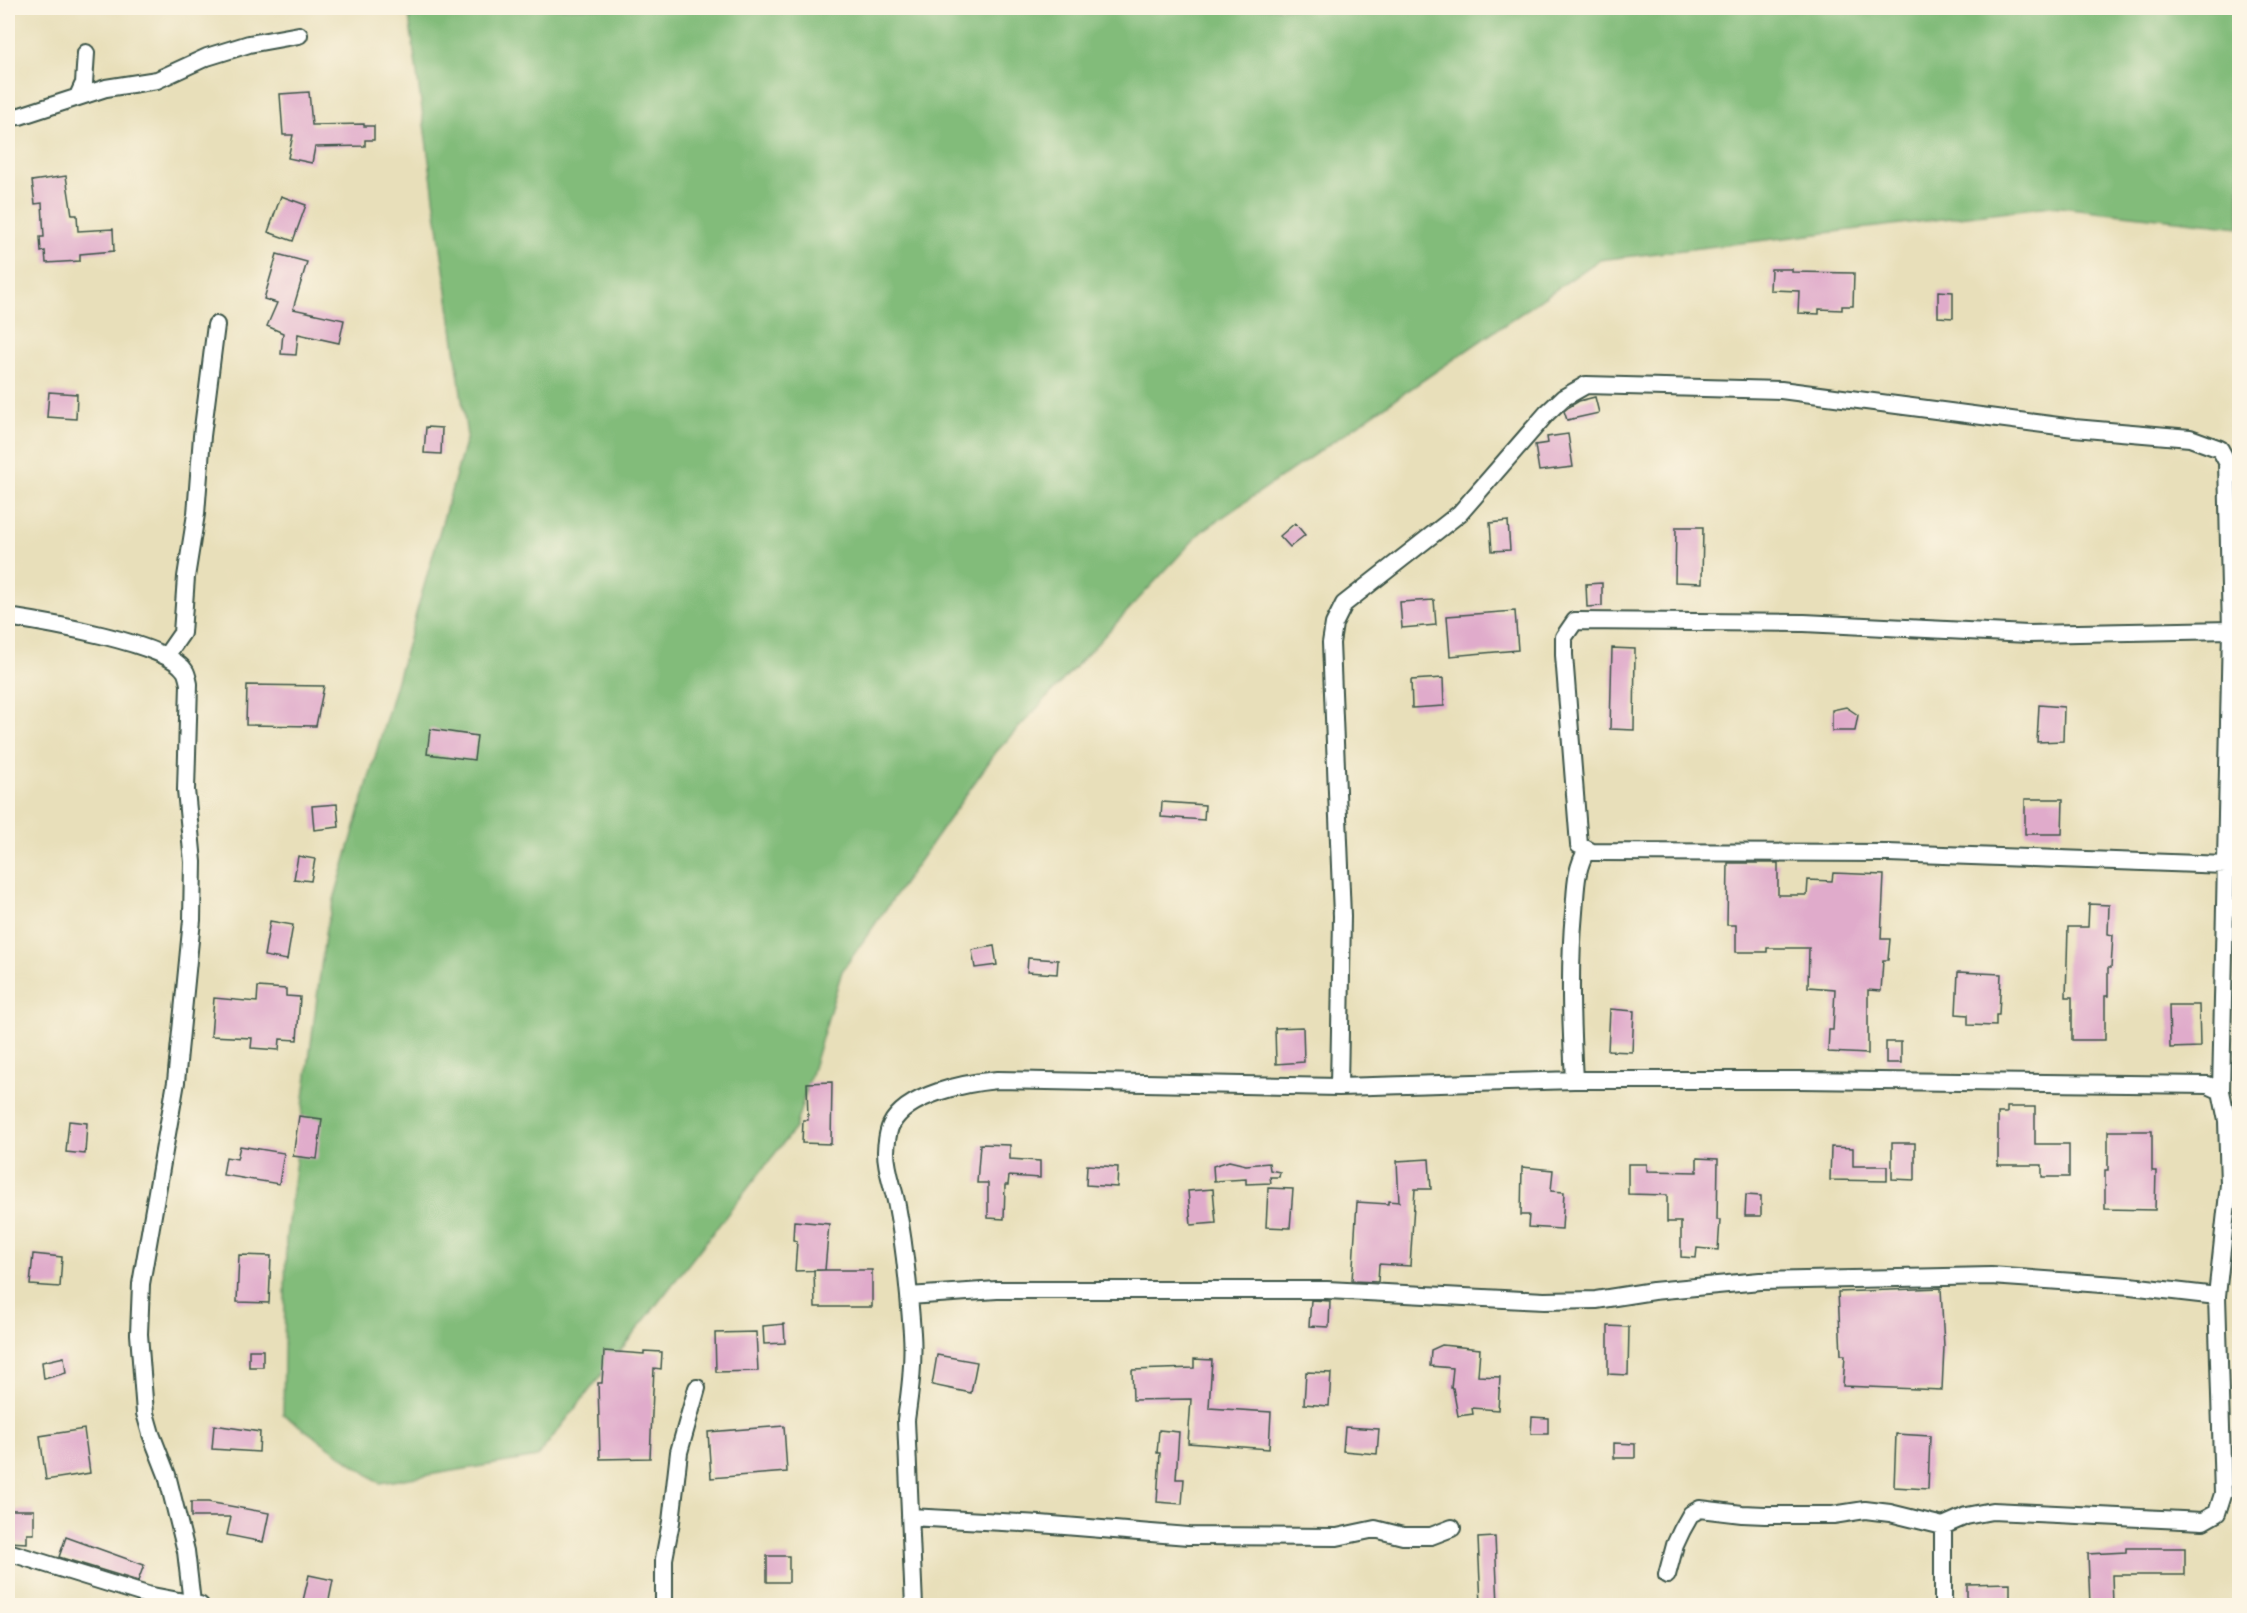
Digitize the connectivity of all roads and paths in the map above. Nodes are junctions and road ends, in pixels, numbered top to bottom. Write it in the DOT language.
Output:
graph roads {
  1 [pos="299,35"];
  2 [pos="86,53"];
  3 [pos="78,96"];
  4 [pos="8,117"];
  5 [pos="216,326"];
  6 [pos="8,617"];
  7 [pos="2231,630"];
  8 [pos="166,656"];
  9 [pos="1587,850"];
  10 [pos="2226,865"];
  11 [pos="1574,1080"];
  12 [pos="1340,1087"];
  13 [pos="2220,1091"];
  14 [pos="2234,1183"];
  15 [pos="909,1296"];
  16 [pos="2217,1296"];
  17 [pos="697,1388"];
  18 [pos="910,1517"];
  19 [pos="1943,1526"];
  20 [pos="1452,1528"];
  21 [pos="8,1552"];
  22 [pos="1667,1575"];
  23 [pos="196,1604"];
  24 [pos="664,1605"];
  25 [pos="914,1605"];
  26 [pos="1943,1605"];
  1 -- 3 [label="street"];
  2 -- 3 [label="street"];
  3 -- 4 [label="street"];
  5 -- 8 [label="street"];
  6 -- 8 [label="street"];
  7 -- 9 [label="street"];
  7 -- 10 [label="street"];
  7 -- 12 [label="street"];
  8 -- 23 [label="street"];
  9 -- 10 [label="street"];
  9 -- 11 [label="street"];
  10 -- 13 [label="street"];
  11 -- 12 [label="street"];
  11 -- 13 [label="street"];
  12 -- 15 [label="street"];
  13 -- 14 [label="street"];
  14 -- 16 [label="street"];
  15 -- 16 [label="street"];
  15 -- 18 [label="street"];
  16 -- 19 [label="street"];
  17 -- 24 [label="street"];
  18 -- 20 [label="street"];
  18 -- 25 [label="street"];
  19 -- 22 [label="street"];
  19 -- 26 [label="street"];
  21 -- 23 [label="street"];
}
